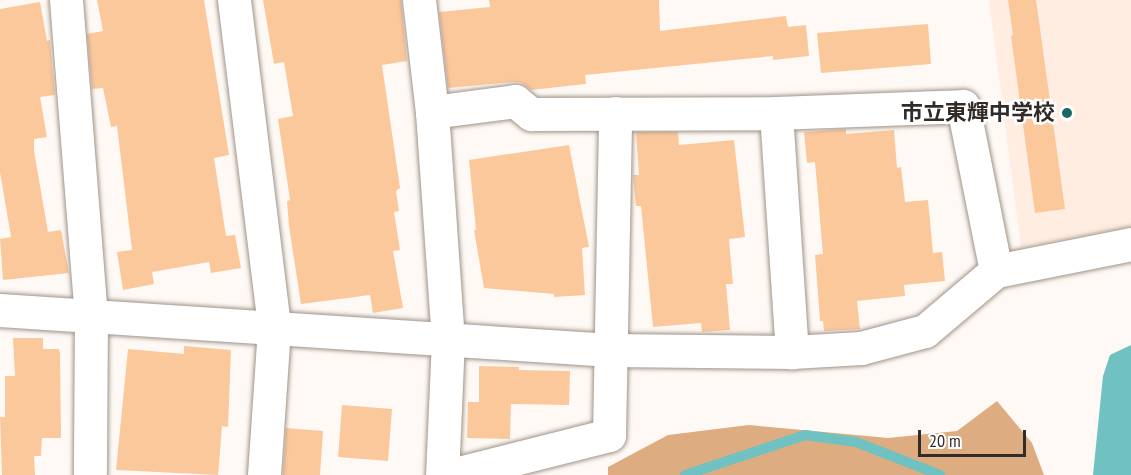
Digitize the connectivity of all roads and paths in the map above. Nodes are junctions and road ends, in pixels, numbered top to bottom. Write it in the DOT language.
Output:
graph roads {
  1 [pos="66,0"];
  2 [pos="234,0"];
  3 [pos="419,0"];
  4 [pos="432,112"];
  5 [pos="615,113"];
  6 [pos="776,113"];
  7 [pos="1131,244"];
  8 [pos="996,271"];
  9 [pos="0,310"];
  10 [pos="91,316"];
  11 [pos="274,328"];
  12 [pos="448,339"];
  13 [pos="611,350"];
  14 [pos="792,352"];
  15 [pos="90,475"];
  16 [pos="264,475"];
  17 [pos="442,475"];
  18 [pos="451,475"];
  1 -- 10 [label="street"];
  2 -- 11 [label="street"];
  3 -- 4 [label="street"];
  4 -- 5 [label="street"];
  4 -- 12 [label="street"];
  5 -- 6 [label="street"];
  5 -- 13 [label="street"];
  6 -- 8 [label="street"];
  6 -- 14 [label="street"];
  7 -- 8 [label="street"];
  8 -- 14 [label="street"];
  9 -- 10 [label="street"];
  10 -- 11 [label="street"];
  10 -- 15 [label="street"];
  11 -- 12 [label="street"];
  11 -- 16 [label="street"];
  12 -- 13 [label="street"];
  12 -- 17 [label="street"];
  13 -- 14 [label="street"];
  13 -- 18 [label="street"];
}
